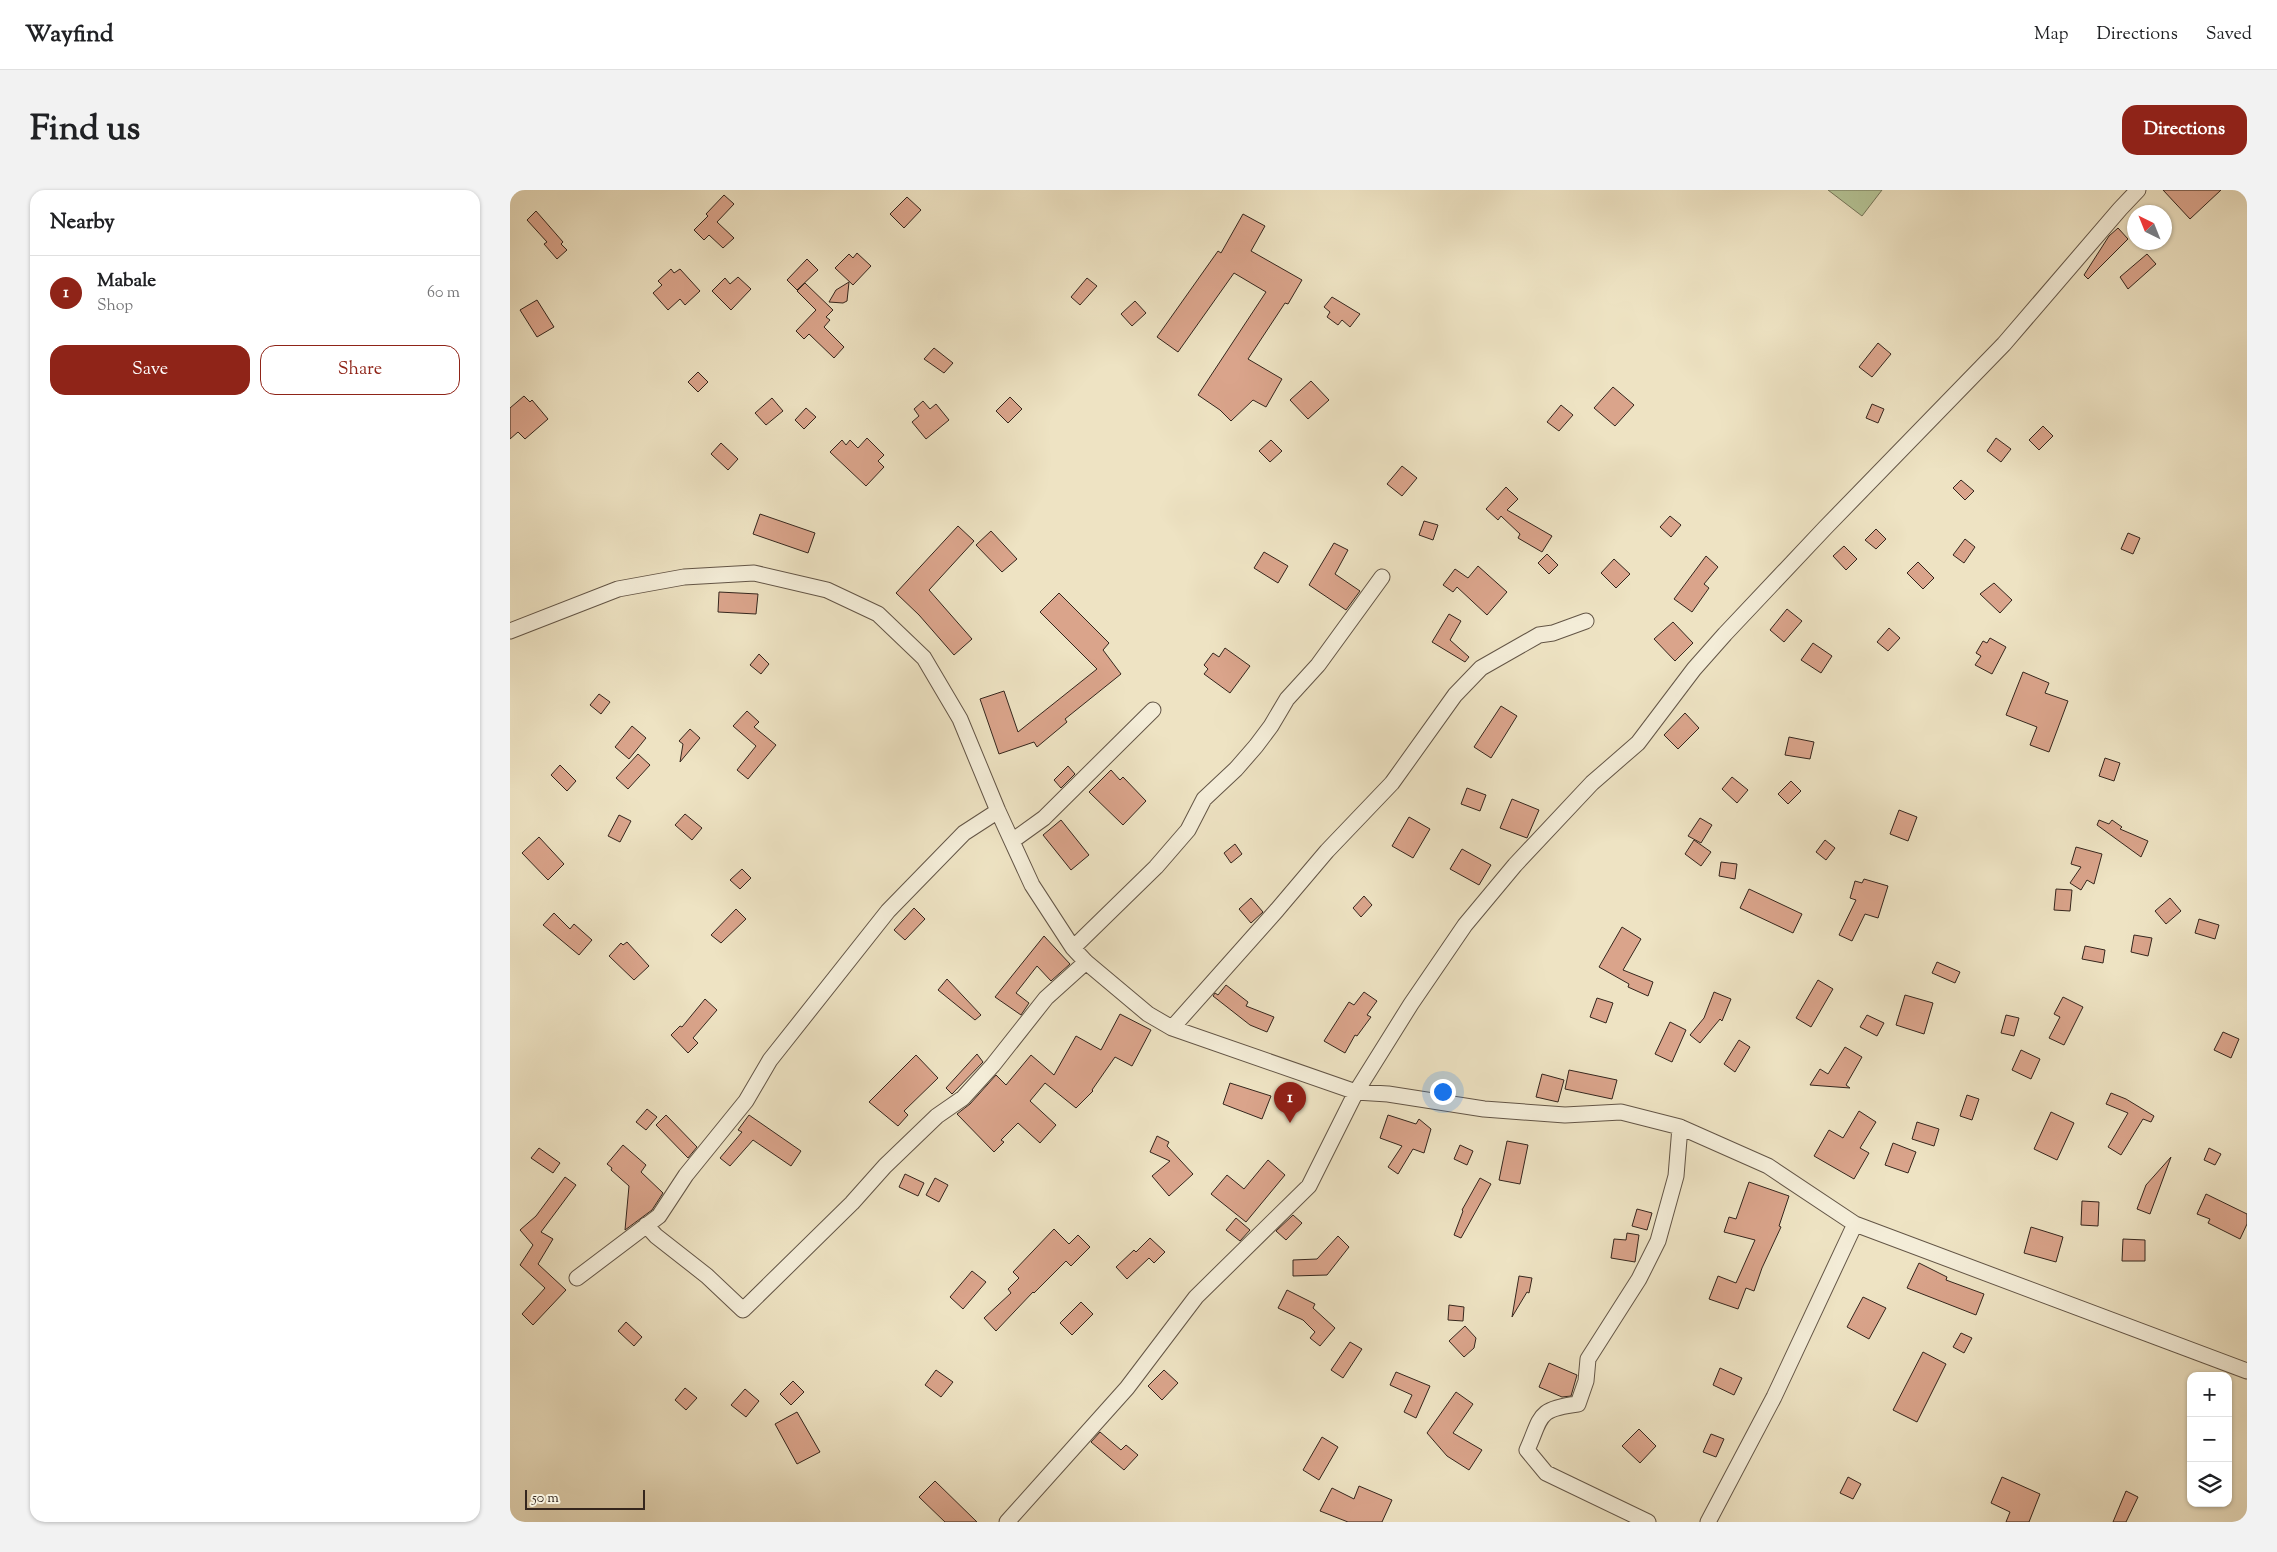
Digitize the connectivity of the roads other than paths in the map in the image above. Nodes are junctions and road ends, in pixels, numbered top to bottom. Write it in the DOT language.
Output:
graph roads {
  1 [pos="2138,190"];
  2 [pos="1382,577"];
  3 [pos="1586,621"];
  4 [pos="510,630"];
  5 [pos="1153,710"];
  6 [pos="998,811"];
  7 [pos="1012,841"];
  8 [pos="1073,948"];
  9 [pos="1086,962"];
  10 [pos="1172,1028"];
  11 [pos="1356,1092"];
  12 [pos="1680,1127"];
  13 [pos="646,1224"];
  14 [pos="1855,1224"];
  15 [pos="577,1278"];
  16 [pos="2247,1371"];
  17 [pos="1007,1522"];
  18 [pos="1648,1522"];
  19 [pos="1708,1522"];
  1 -- 11 [label="street"];
  2 -- 8 [label="street"];
  3 -- 10 [label="street"];
  4 -- 6 [label="street"];
  5 -- 7 [label="street"];
  6 -- 7 [label="street"];
  6 -- 13 [label="street"];
  7 -- 8 [label="street"];
  8 -- 9 [label="street"];
  9 -- 10 [label="street"];
  9 -- 13 [label="street"];
  10 -- 11 [label="street"];
  11 -- 12 [label="street"];
  11 -- 17 [label="street"];
  12 -- 14 [label="street"];
  12 -- 18 [label="street"];
  13 -- 15 [label="street"];
  14 -- 16 [label="street"];
  14 -- 19 [label="street"];
}
